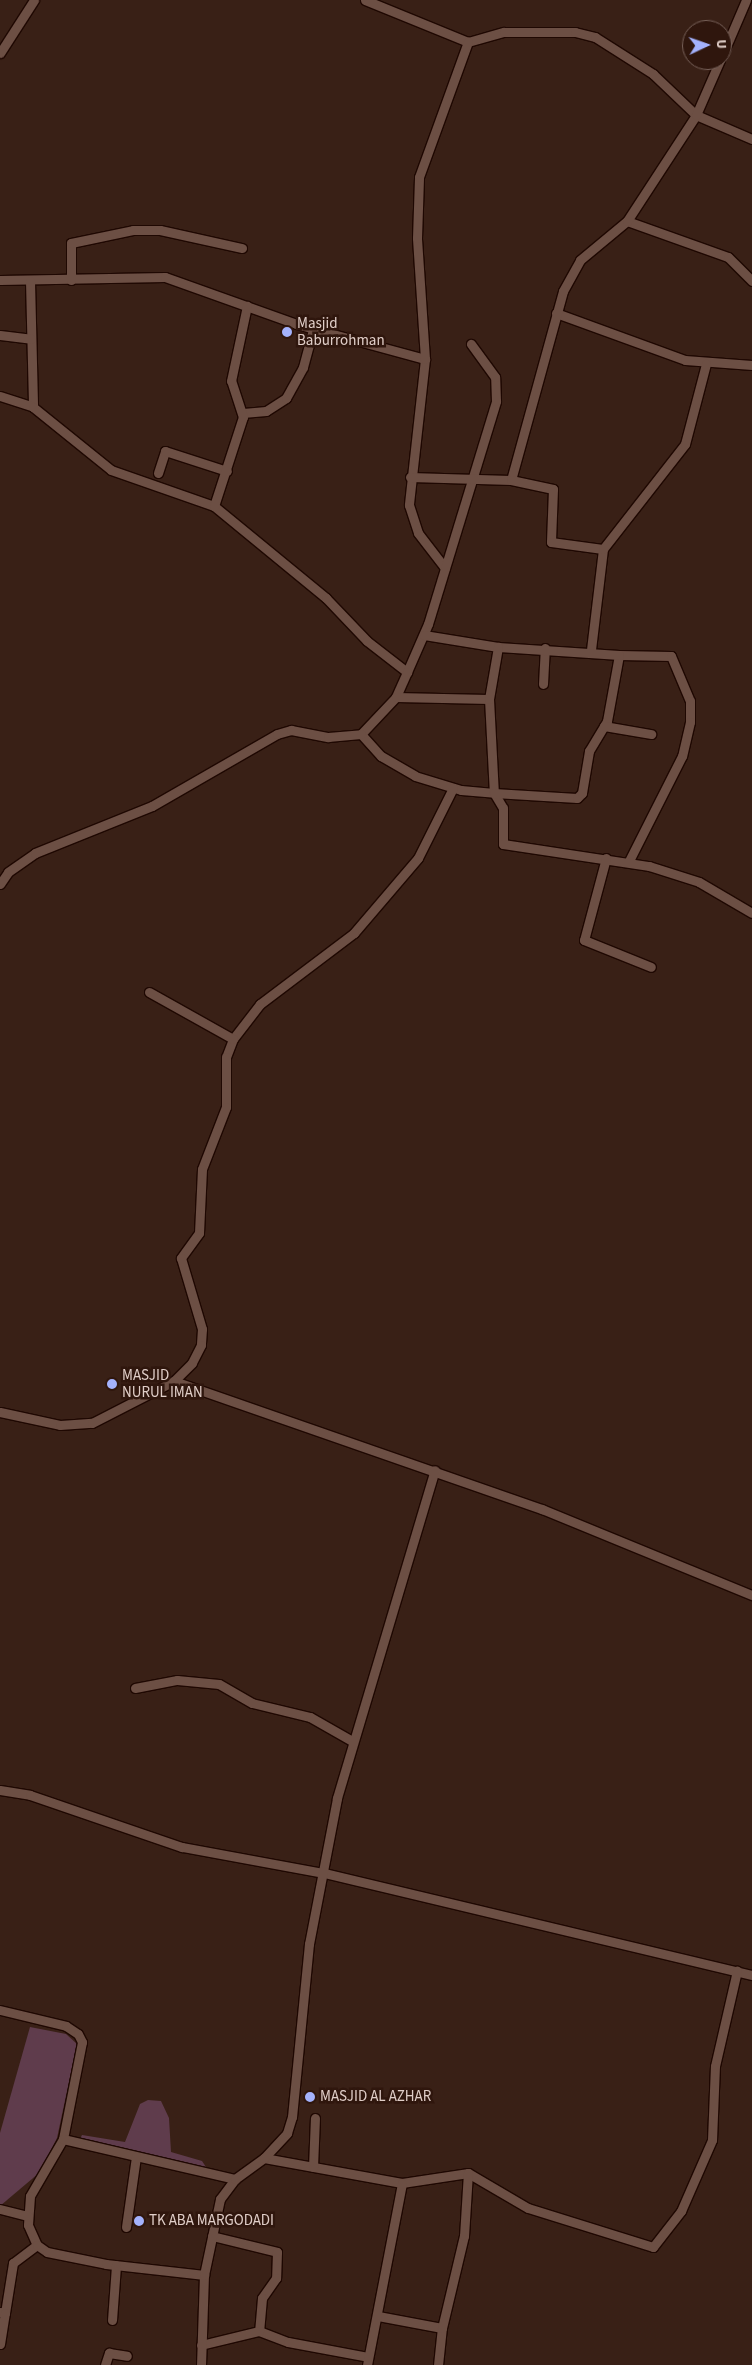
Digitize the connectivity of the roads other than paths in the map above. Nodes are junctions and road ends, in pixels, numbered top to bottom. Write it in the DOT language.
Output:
graph roads {
  1 [pos="34,0"];
  2 [pos="365,0"];
  3 [pos="746,0"];
  4 [pos="732,33"];
  5 [pos="468,42"];
  6 [pos="0,53"];
  7 [pos="716,70"];
  8 [pos="696,115"];
  9 [pos="752,139"];
  10 [pos="627,221"];
  11 [pos="242,248"];
  12 [pos="0,280"];
  13 [pos="71,280"];
  14 [pos="30,281"];
  15 [pos="752,281"];
  16 [pos="247,306"];
  17 [pos="556,313"];
  18 [pos="313,329"];
  19 [pos="0,335"];
  20 [pos="31,339"];
  21 [pos="471,344"];
  22 [pos="425,358"];
  23 [pos="706,364"];
  24 [pos="752,365"];
  25 [pos="0,396"];
  26 [pos="33,407"];
  27 [pos="243,413"];
  28 [pos="227,470"];
  29 [pos="158,473"];
  30 [pos="410,477"];
  31 [pos="469,479"];
  32 [pos="511,480"];
  33 [pos="214,506"];
  34 [pos="603,549"];
  35 [pos="445,568"];
  36 [pos="424,635"];
  37 [pos="498,647"];
  38 [pos="545,648"];
  39 [pos="591,650"];
  40 [pos="619,655"];
  41 [pos="407,672"];
  42 [pos="543,684"];
  43 [pos="396,697"];
  44 [pos="489,699"];
  45 [pos="604,726"];
  46 [pos="361,734"];
  47 [pos="651,734"];
  48 [pos="453,788"];
  49 [pos="494,793"];
  50 [pos="606,858"];
  51 [pos="629,862"];
  52 [pos="0,884"];
  53 [pos="752,913"];
  54 [pos="651,967"];
  55 [pos="149,992"];
  56 [pos="233,1039"];
  57 [pos="174,1381"];
  58 [pos="0,1412"];
  59 [pos="435,1470"];
  60 [pos="752,1595"];
  61 [pos="135,1688"];
  62 [pos="352,1742"];
  63 [pos="0,1790"];
  64 [pos="324,1873"];
  65 [pos="737,1971"];
  66 [pos="752,1974"];
  67 [pos="0,2010"];
  68 [pos="315,2118"];
  69 [pos="63,2139"];
  70 [pos="136,2157"];
  71 [pos="264,2158"];
  72 [pos="313,2167"];
  73 [pos="468,2173"];
  74 [pos="235,2179"];
  75 [pos="402,2183"];
  76 [pos="0,2209"];
  77 [pos="28,2216"];
  78 [pos="126,2228"];
  79 [pos="212,2236"];
  80 [pos="37,2245"];
  81 [pos="116,2265"];
  82 [pos="204,2275"];
  83 [pos="3,2312"];
  84 [pos="378,2316"];
  85 [pos="112,2320"];
  86 [pos="442,2328"];
  87 [pos="259,2331"];
  88 [pos="0,2344"];
  89 [pos="201,2345"];
  90 [pos="127,2356"];
  91 [pos="367,2361"];
  92 [pos="106,2365"];
  93 [pos="201,2365"];
  94 [pos="438,2365"];
  1 -- 6 [label="street"];
  2 -- 5 [label="street"];
  3 -- 4 [label="street"];
  5 -- 8 [label="street"];
  5 -- 22 [label="street"];
  7 -- 8 [label="street"];
  8 -- 9 [label="street"];
  8 -- 10 [label="street"];
  10 -- 15 [label="street"];
  10 -- 17 [label="street"];
  11 -- 13 [label="street"];
  12 -- 14 [label="street"];
  13 -- 14 [label="street"];
  13 -- 16 [label="street"];
  14 -- 20 [label="street"];
  16 -- 18 [label="street"];
  16 -- 27 [label="street"];
  17 -- 23 [label="street"];
  17 -- 32 [label="street"];
  18 -- 22 [label="street"];
  18 -- 27 [label="street"];
  19 -- 20 [label="street"];
  20 -- 26 [label="street"];
  21 -- 31 [label="street"];
  22 -- 30 [label="street"];
  23 -- 24 [label="street"];
  23 -- 34 [label="street"];
  25 -- 26 [label="street"];
  26 -- 33 [label="street"];
  27 -- 28 [label="street"];
  28 -- 29 [label="street"];
  28 -- 33 [label="street"];
  30 -- 31 [label="street"];
  30 -- 35 [label="street"];
  31 -- 32 [label="street"];
  31 -- 35 [label="street"];
  32 -- 34 [label="street"];
  33 -- 41 [label="street"];
  34 -- 39 [label="street"];
  35 -- 36 [label="street"];
  36 -- 37 [label="street"];
  36 -- 41 [label="street"];
  37 -- 38 [label="street"];
  37 -- 44 [label="street"];
  38 -- 39 [label="street"];
  38 -- 42 [label="street"];
  39 -- 40 [label="street"];
  40 -- 45 [label="street"];
  40 -- 51 [label="street"];
  41 -- 43 [label="street"];
  43 -- 44 [label="street"];
  43 -- 46 [label="street"];
  44 -- 49 [label="street"];
  45 -- 47 [label="street"];
  45 -- 49 [label="street"];
  46 -- 48 [label="street"];
  46 -- 52 [label="street"];
  48 -- 49 [label="street"];
  48 -- 56 [label="street"];
  49 -- 50 [label="street"];
  50 -- 51 [label="street"];
  50 -- 54 [label="street"];
  51 -- 53 [label="street"];
  55 -- 56 [label="street"];
  56 -- 57 [label="street"];
  57 -- 58 [label="street"];
  57 -- 59 [label="street"];
  59 -- 60 [label="street"];
  59 -- 62 [label="street"];
  61 -- 62 [label="street"];
  62 -- 64 [label="street"];
  63 -- 64 [label="street"];
  64 -- 65 [label="street"];
  64 -- 71 [label="street"];
  65 -- 66 [label="street"];
  65 -- 73 [label="street"];
  67 -- 69 [label="street"];
  68 -- 72 [label="street"];
  69 -- 70 [label="street"];
  69 -- 77 [label="street"];
  70 -- 74 [label="street"];
  70 -- 78 [label="street"];
  71 -- 72 [label="street"];
  71 -- 74 [label="street"];
  72 -- 75 [label="street"];
  73 -- 75 [label="street"];
  73 -- 86 [label="street"];
  74 -- 79 [label="street"];
  75 -- 84 [label="street"];
  76 -- 77 [label="street"];
  77 -- 80 [label="street"];
  79 -- 82 [label="street"];
  79 -- 87 [label="street"];
  80 -- 81 [label="street"];
  80 -- 83 [label="street"];
  81 -- 82 [label="street"];
  81 -- 85 [label="street"];
  82 -- 89 [label="street"];
  83 -- 88 [label="street"];
  84 -- 86 [label="street"];
  84 -- 91 [label="street"];
  86 -- 94 [label="street"];
  87 -- 89 [label="street"];
  87 -- 91 [label="street"];
  89 -- 93 [label="street"];
  90 -- 92 [label="street"];
}
